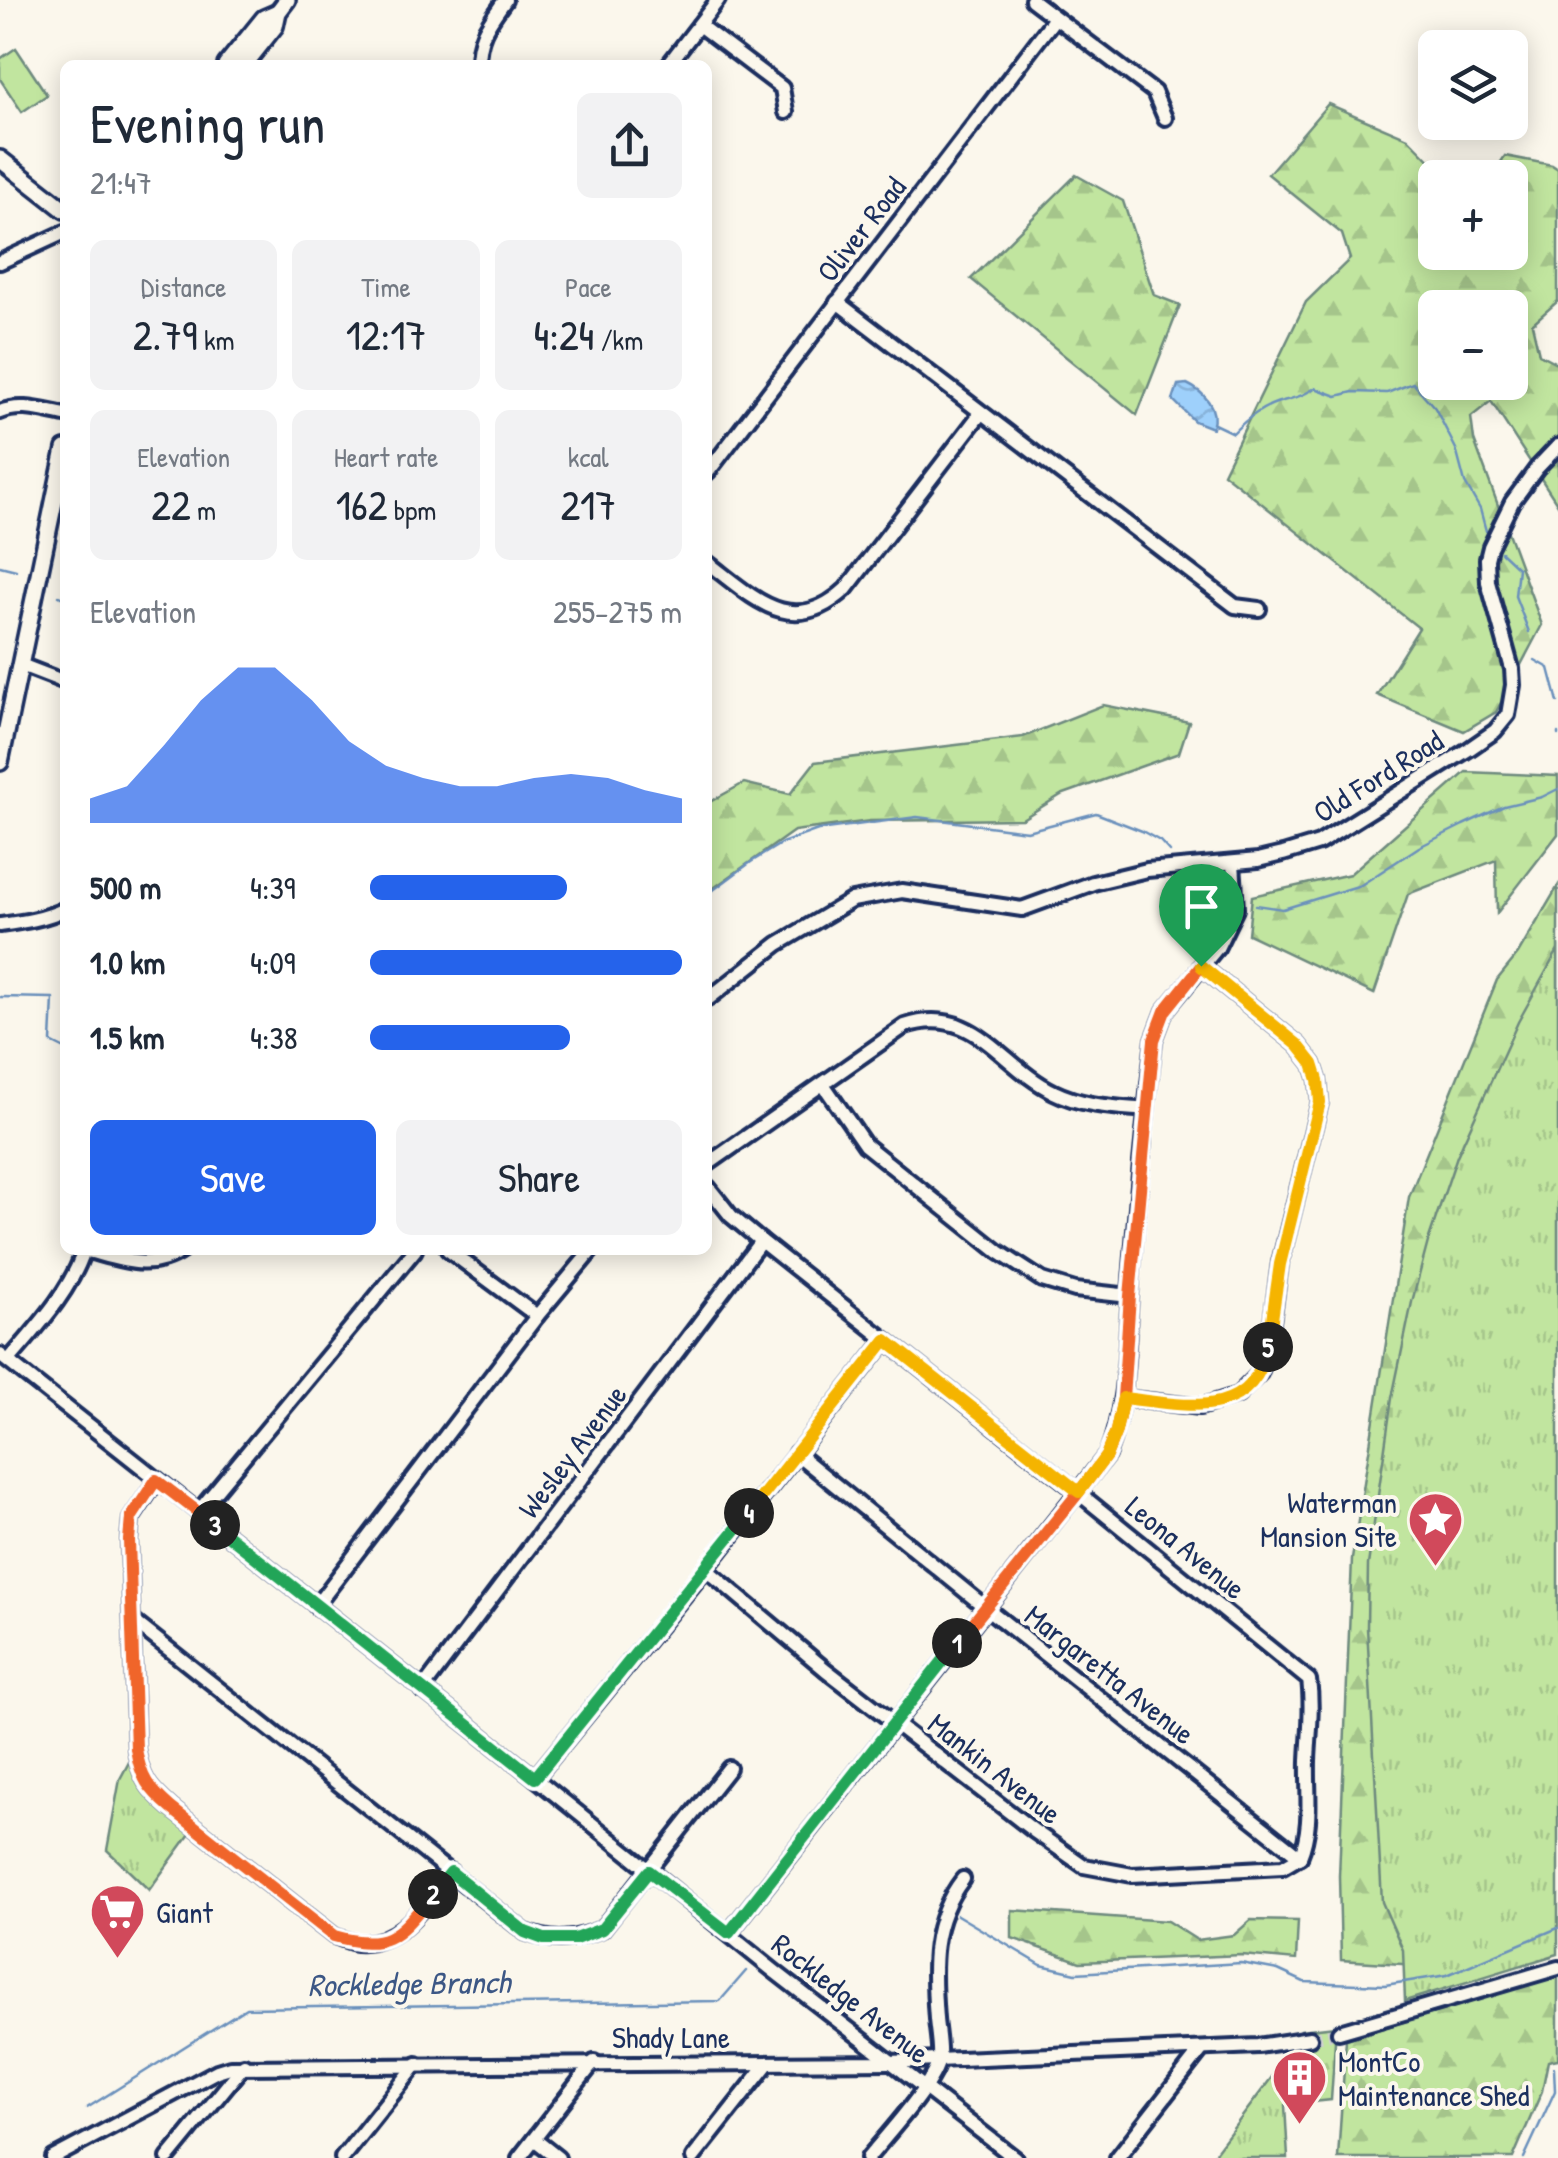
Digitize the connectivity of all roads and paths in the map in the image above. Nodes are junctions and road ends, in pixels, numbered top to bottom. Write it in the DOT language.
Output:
graph roads {
  1 [pos="506,0"];
  2 [pos="718,0"];
  3 [pos="1032,0"];
  4 [pos="283,6"];
  5 [pos="1055,18"];
  6 [pos="699,25"];
  7 [pos="239,60"];
  8 [pos="478,60"];
  9 [pos="672,60"];
  10 [pos="786,112"];
  11 [pos="1165,118"];
  12 [pos="0,160"];
  13 [pos="60,206"];
  14 [pos="60,234"];
  15 [pos="0,262"];
  16 [pos="837,302"];
  17 [pos="0,412"];
  18 [pos="60,413"];
  19 [pos="981,413"];
  20 [pos="1558,446"];
  21 [pos="712,467"];
  22 [pos="60,474"];
  23 [pos="712,565"];
  24 [pos="1259,609"];
  25 [pos="21,666"];
  26 [pos="60,680"];
  27 [pos="0,762"];
  28 [pos="1233,862"];
  29 [pos="60,912"];
  30 [pos="0,926"];
  31 [pos="1201,966"];
  32 [pos="712,996"];
  33 [pos="823,1084"];
  34 [pos="1146,1110"];
  35 [pos="712,1161"];
  36 [pos="712,1192"];
  37 [pos="761,1242"];
  38 [pos="83,1255"];
  39 [pos="103,1255"];
  40 [pos="177,1255"];
  41 [pos="411,1255"];
  42 [pos="455,1255"];
  43 [pos="588,1255"];
  44 [pos="1130,1296"];
  45 [pos="537,1316"];
  46 [pos="886,1340"];
  47 [pos="5,1358"];
  48 [pos="1123,1398"];
  49 [pos="796,1452"];
  50 [pos="156,1480"];
  51 [pos="1079,1492"];
  52 [pos="198,1512"];
  53 [pos="706,1569"];
  54 [pos="316,1606"];
  55 [pos="986,1607"];
  56 [pos="132,1620"];
  57 [pos="422,1690"];
  58 [pos="895,1722"];
  59 [pos="729,1768"];
  60 [pos="535,1778"];
  61 [pos="1300,1857"];
  62 [pos="649,1871"];
  63 [pos="451,1872"];
  64 [pos="964,1879"];
  65 [pos="729,1933"];
  66 [pos="1558,1968"];
  67 [pos="1339,2032"];
  68 [pos="1310,2038"];
  69 [pos="1202,2048"];
  70 [pos="939,2060"];
  71 [pos="594,2062"];
  72 [pos="768,2062"];
  73 [pos="891,2062"];
  74 [pos="416,2064"];
  75 [pos="244,2065"];
  76 [pos="924,2087"];
  77 [pos="534,2139"];
  78 [pos="71,2148"];
  79 [pos="53,2158"];
  80 [pos="83,2158"];
  81 [pos="168,2158"];
  82 [pos="342,2158"];
  83 [pos="518,2158"];
  84 [pos="558,2158"];
  85 [pos="693,2158"];
  86 [pos="868,2158"];
  87 [pos="1015,2158"];
  88 [pos="1117,2158"];
  1 -- 8 [label="street"];
  2 -- 6 [label="street"];
  3 -- 5 [label="street"];
  4 -- 7 [label="main road"];
  5 -- 11 [label="street"];
  5 -- 16 [label="street, Oliver Road"];
  6 -- 9 [label="street"];
  6 -- 10 [label="street"];
  12 -- 13 [label="main road"];
  14 -- 15 [label="street"];
  16 -- 19 [label="street"];
  16 -- 21 [label="street, Oliver Road"];
  17 -- 18 [label="street"];
  19 -- 23 [label="street"];
  19 -- 24 [label="street"];
  20 -- 28 [label="street, Old Ford Road"];
  22 -- 25 [label="main road"];
  25 -- 26 [label="street"];
  25 -- 27 [label="main road"];
  28 -- 31 [label="street"];
  28 -- 32 [label="street, Old Ford Road"];
  29 -- 30 [label="street"];
  31 -- 34 [label="street"];
  31 -- 48 [label="street"];
  33 -- 34 [label="street"];
  33 -- 35 [label="street"];
  33 -- 44 [label="street"];
  34 -- 44 [label="street"];
  36 -- 37 [label="street, Leona Avenue"];
  37 -- 46 [label="street, Leona Avenue"];
  37 -- 57 [label="street, Wesley Avenue"];
  38 -- 47 [label="street"];
  39 -- 40 [label="street"];
  41 -- 52 [label="street"];
  42 -- 45 [label="street"];
  43 -- 45 [label="street"];
  44 -- 48 [label="street"];
  45 -- 54 [label="street"];
  46 -- 49 [label="street"];
  46 -- 51 [label="street, Leona Avenue"];
  47 -- 50 [label="street, Rockledge Avenue"];
  48 -- 51 [label="street"];
  49 -- 53 [label="street"];
  49 -- 55 [label="street, Margaretta Avenue"];
  50 -- 52 [label="street, Rockledge Avenue"];
  50 -- 56 [label="street"];
  51 -- 55 [label="street"];
  51 -- 61 [label="street, Leona Avenue"];
  52 -- 54 [label="street, Rockledge Avenue"];
  53 -- 58 [label="street, Mankin Avenue"];
  53 -- 60 [label="street"];
  54 -- 57 [label="street, Rockledge Avenue"];
  55 -- 58 [label="street"];
  55 -- 61 [label="street, Margaretta Avenue"];
  56 -- 63 [label="street"];
  56 -- 63 [label="street"];
  57 -- 60 [label="street, Rockledge Avenue"];
  58 -- 61 [label="street, Mankin Avenue"];
  58 -- 65 [label="street"];
  59 -- 62 [label="street"];
  60 -- 62 [label="street, Rockledge Avenue"];
  62 -- 63 [label="street"];
  62 -- 65 [label="street, Rockledge Avenue"];
  64 -- 70 [label="street"];
  65 -- 73 [label="street, Rockledge Avenue"];
  66 -- 67 [label="street"];
  68 -- 69 [label="street, Shady Lane"];
  69 -- 70 [label="street, Shady Lane"];
  69 -- 88 [label="street"];
  70 -- 73 [label="street, Shady Lane"];
  70 -- 76 [label="street"];
  71 -- 72 [label="street, Shady Lane"];
  71 -- 74 [label="street, Shady Lane"];
  71 -- 77 [label="street"];
  72 -- 73 [label="street, Shady Lane"];
  72 -- 85 [label="street"];
  73 -- 76 [label="street, Rockledge Avenue"];
  74 -- 75 [label="street, Shady Lane"];
  74 -- 82 [label="street"];
  75 -- 78 [label="street, Shady Lane"];
  75 -- 81 [label="street"];
  76 -- 86 [label="street"];
  76 -- 87 [label="street, Rockledge Avenue"];
  77 -- 83 [label="street"];
  77 -- 84 [label="street"];
  78 -- 79 [label="street, Shady Lane"];
  78 -- 80 [label="street"];
}
